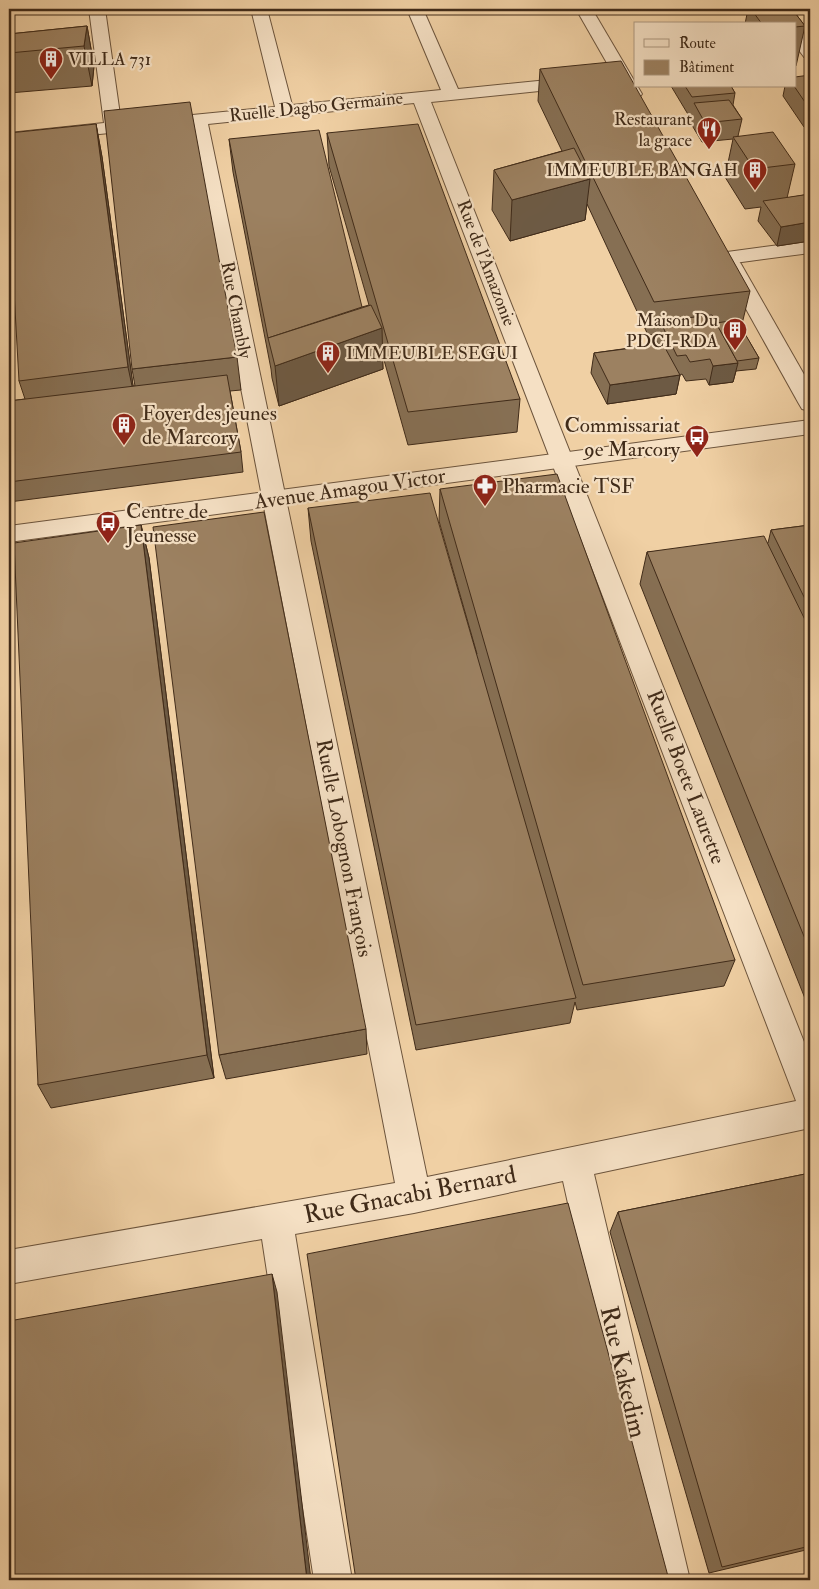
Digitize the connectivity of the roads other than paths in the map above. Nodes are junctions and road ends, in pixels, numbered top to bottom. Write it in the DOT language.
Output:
graph roads {
  1 [pos="97,9"];
  2 [pos="259,9"];
  3 [pos="416,9"];
  4 [pos="584,9"];
  5 [pos="796,34"];
  6 [pos="810,53"];
  7 [pos="624,78"];
  8 [pos="451,93"];
  9 [pos="420,96"];
  10 [pos="285,111"];
  11 [pos="644,112"];
  12 [pos="198,120"];
  13 [pos="113,128"];
  14 [pos="9,138"];
  15 [pos="718,240"];
  16 [pos="810,247"];
  17 [pos="727,258"];
  18 [pos="810,404"];
  19 [pos="810,426"];
  20 [pos="562,458"];
  21 [pos="274,500"];
  22 [pos="9,534"];
  23 [pos="810,1097"];
  24 [pos="810,1113"];
  25 [pos="575,1163"];
  26 [pos="414,1196"];
  27 [pos="276,1220"];
  28 [pos="9,1261"];
  29 [pos="333,1580"];
  30 [pos="671,1580"];
  1 -- 13 [label="street"];
  2 -- 10 [label="street"];
  3 -- 8 [label="street"];
  4 -- 7 [label="street"];
  5 -- 6 [label="street"];
  7 -- 8 [label="street, Ruelle Dagbo Germaine"];
  7 -- 11 [label="street"];
  8 -- 9 [label="street, Ruelle Dagbo Germaine"];
  9 -- 10 [label="street, Ruelle Dagbo Germaine"];
  9 -- 20 [label="street, Rue de l'Amazonie"];
  10 -- 12 [label="street, Ruelle Dagbo Germaine"];
  12 -- 13 [label="street, Ruelle Dagbo Germaine"];
  12 -- 21 [label="street, Rue Chambly"];
  13 -- 14 [label="street, Ruelle Dagbo Germaine"];
  15 -- 17 [label="street"];
  16 -- 17 [label="street"];
  17 -- 18 [label="street"];
  19 -- 20 [label="street, Avenue Amagou Victor"];
  20 -- 21 [label="street, Avenue Amagou Victor"];
  20 -- 23 [label="street, Ruelle Boete Laurette"];
  21 -- 22 [label="street, Avenue Amagou Victor"];
  21 -- 26 [label="street, Ruelle Lobognon François"];
  24 -- 25 [label="street, Rue Gnacabi Bernard"];
  25 -- 26 [label="street, Rue Gnacabi Bernard"];
  25 -- 30 [label="street, Rue Kakedim"];
  26 -- 27 [label="street, Rue Gnacabi Bernard"];
  27 -- 28 [label="street, Rue Gnacabi Bernard"];
  27 -- 29 [label="street"];
}
